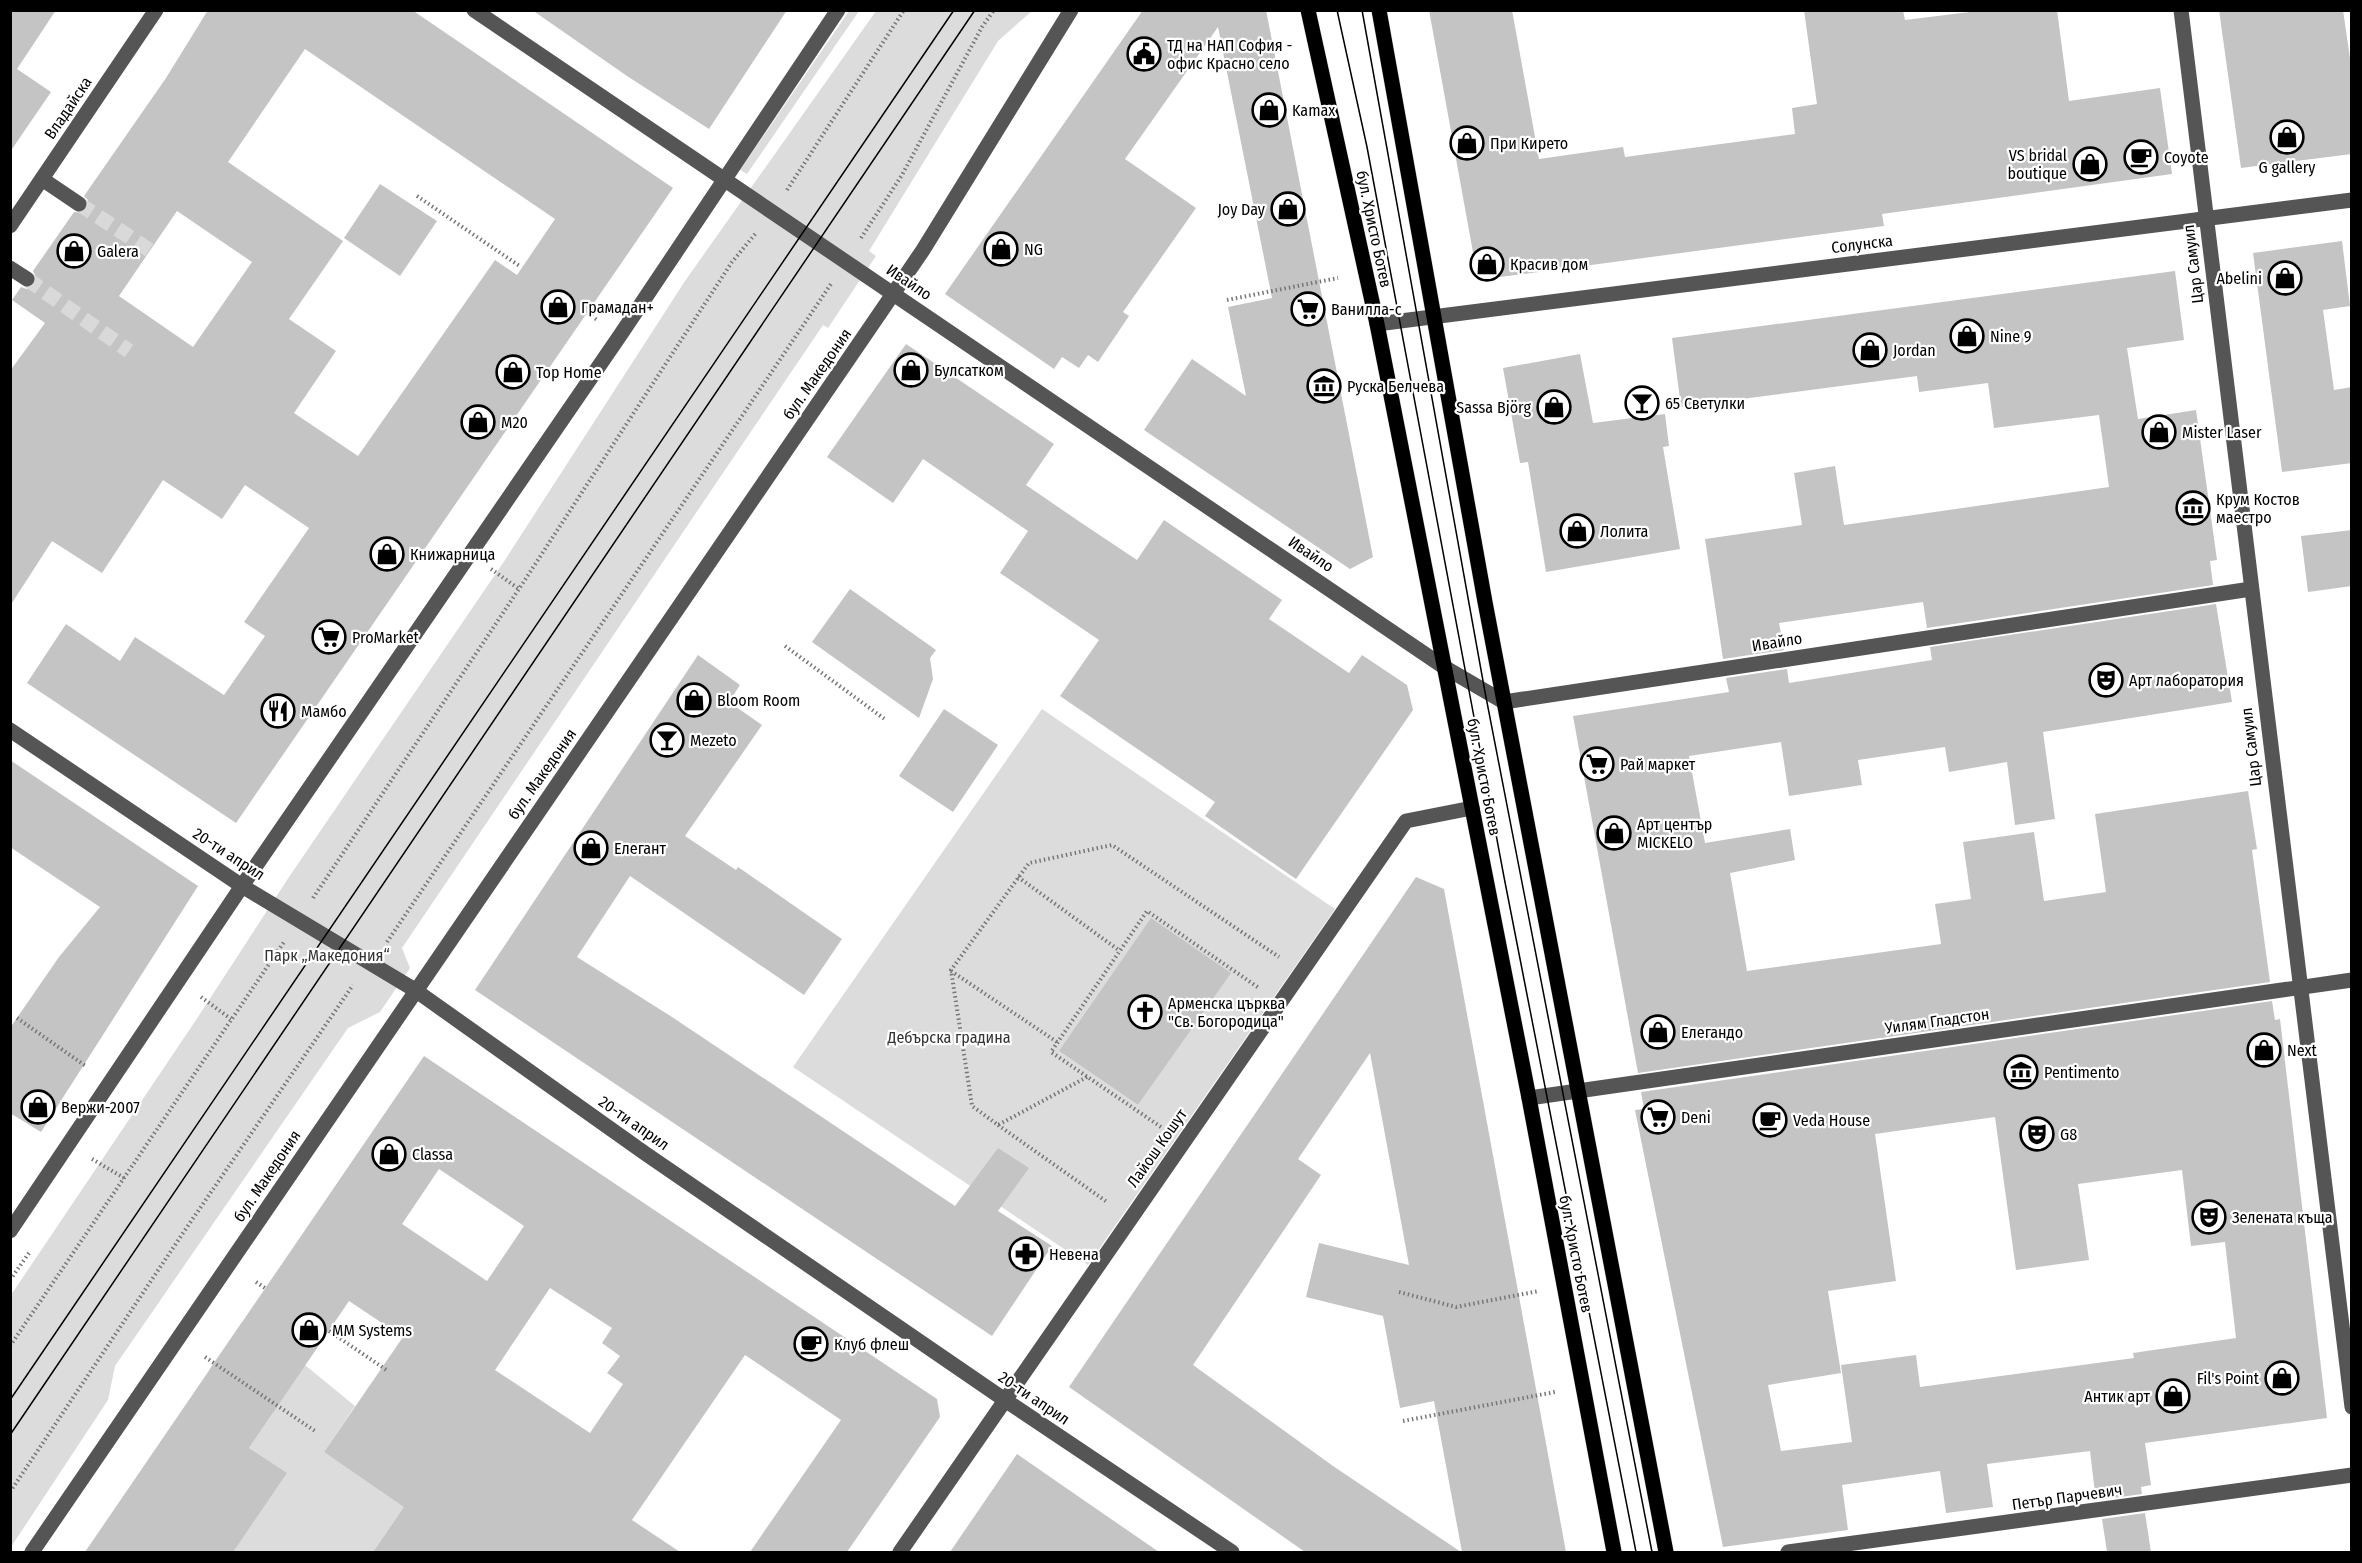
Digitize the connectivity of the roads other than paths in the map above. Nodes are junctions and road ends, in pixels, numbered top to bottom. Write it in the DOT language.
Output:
graph roads {
  1 [pos="156,10"];
  2 [pos="474,10"];
  3 [pos="838,10"];
  4 [pos="1071,10"];
  5 [pos="1308,10"];
  6 [pos="1379,10"];
  7 [pos="2181,10"];
  8 [pos="42,179"];
  9 [pos="724,179"];
  10 [pos="2352,200"];
  11 [pos="79,204"];
  12 [pos="2206,219"];
  13 [pos="10,226"];
  14 [pos="10,268"];
  15 [pos="27,279"];
  16 [pos="893,294"];
  17 [pos="1432,316"];
  18 [pos="1377,324"];
  19 [pos="2251,589"];
  20 [pos="1444,667"];
  21 [pos="1504,702"];
  22 [pos="10,730"];
  23 [pos="1472,808"];
  24 [pos="242,886"];
  25 [pos="2352,980"];
  26 [pos="2299,988"];
  27 [pos="415,990"];
  28 [pos="1579,1090"];
  29 [pos="1529,1098"];
  30 [pos="10,1231"];
  31 [pos="1005,1400"];
  32 [pos="2352,1407"];
  33 [pos="2352,1475"];
  34 [pos="32,1552"];
  35 [pos="900,1552"];
  36 [pos="1232,1552"];
  37 [pos="1614,1552"];
  38 [pos="1666,1552"];
  39 [pos="1788,1552"];
  1 -- 8 [label="street, Владайска"];
  2 -- 9 [label="street, Ивайло"];
  3 -- 9 [label="street"];
  4 -- 16 [label="street, бул. Македония"];
  5 -- 18 [label="main road, бул. Христо Ботев"];
  6 -- 17 [label="main road, бул. Христо Ботев"];
  7 -- 12 [label="street, Цар Самуил"];
  8 -- 11 [label="street"];
  8 -- 13 [label="street, Владайска"];
  9 -- 16 [label="street, Ивайло"];
  9 -- 24 [label="street"];
  10 -- 12 [label="street, Солунска"];
  12 -- 17 [label="street, Солунска"];
  12 -- 19 [label="street, Цар Самуил"];
  14 -- 15 [label="street"];
  16 -- 20 [label="street, Ивайло"];
  16 -- 27 [label="street, бул. Македония"];
  17 -- 18 [label="street, Солунска"];
  17 -- 21 [label="main road, бул. Христо Ботев"];
  18 -- 20 [label="main road, бул. Христо Ботев"];
  19 -- 21 [label="street, Ивайло"];
  19 -- 26 [label="street, Цар Самуил"];
  20 -- 21 [label="street, Ивайло"];
  20 -- 23 [label="main road, бул. Христо Ботев"];
  21 -- 28 [label="main road, бул. Христо Ботев"];
  22 -- 24 [label="street, 20-ти април"];
  23 -- 29 [label="main road, бул. Христо Ботев"];
  23 -- 31 [label="street, Лайош Кошут"];
  24 -- 27 [label="street, 20-ти април"];
  24 -- 30 [label="street"];
  25 -- 26 [label="street, Уилям Гладстон"];
  26 -- 28 [label="street, Уилям Гладстон"];
  26 -- 32 [label="street, Цар Самуил"];
  27 -- 31 [label="street, 20-ти април"];
  27 -- 34 [label="street, бул. Македония"];
  28 -- 29 [label="street, Уилям Гладстон"];
  28 -- 38 [label="main road, бул. Христо Ботев"];
  29 -- 37 [label="main road, бул. Христо Ботев"];
  31 -- 35 [label="street, Лайош Кошут"];
  31 -- 36 [label="street, 20-ти април"];
  33 -- 39 [label="street, Петър Парчевич"];
}
